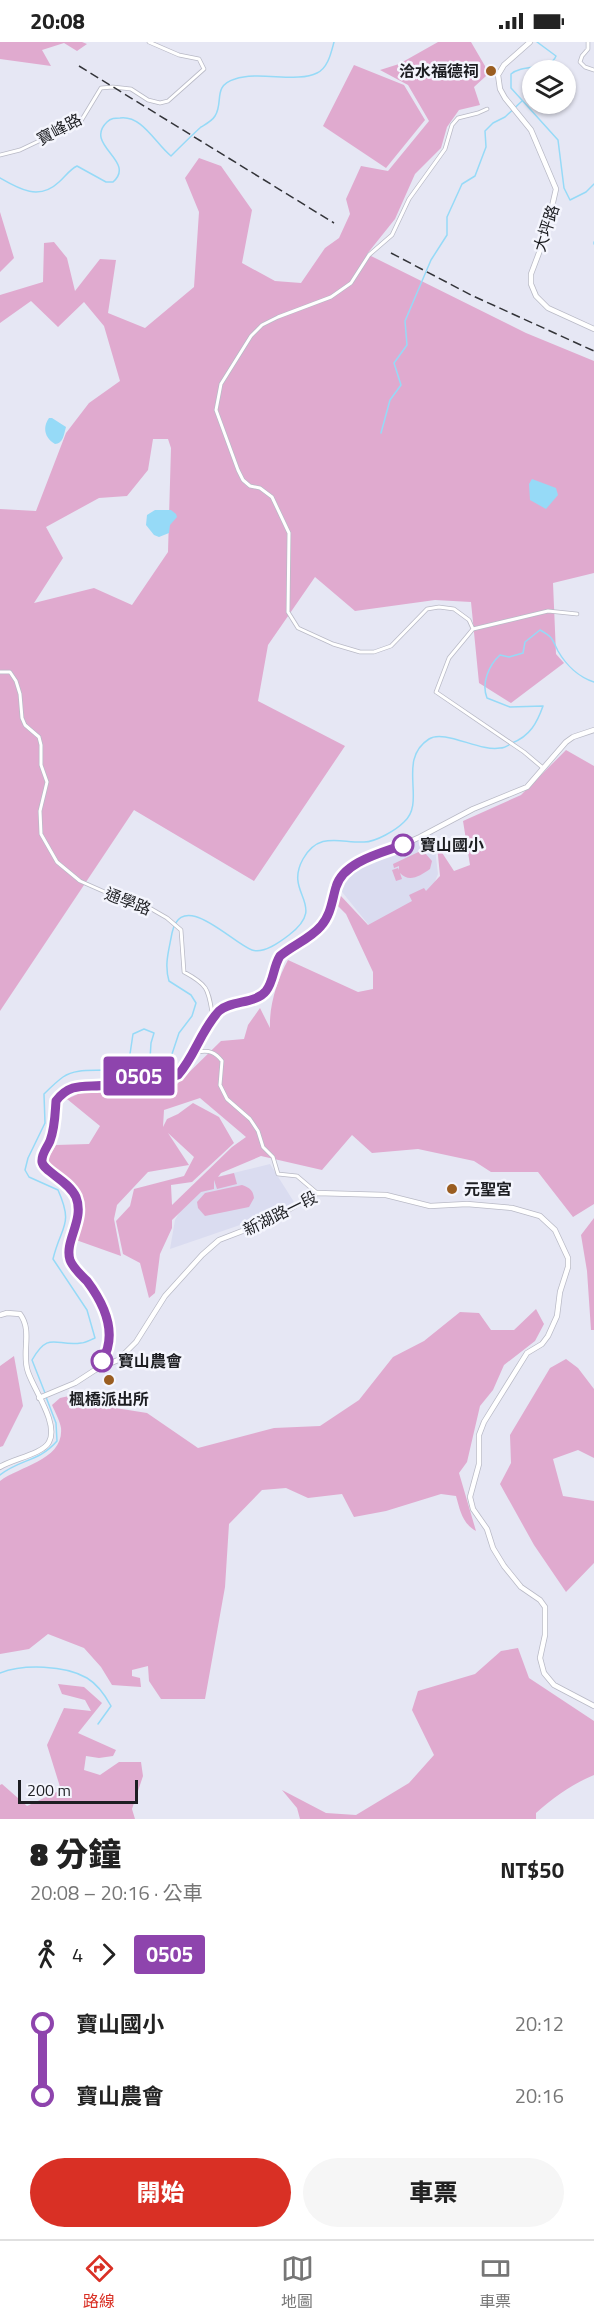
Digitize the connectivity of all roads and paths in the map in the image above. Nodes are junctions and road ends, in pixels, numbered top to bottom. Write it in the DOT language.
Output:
graph roads {
  1 [pos="149,42"];
  2 [pos="530,42"];
  3 [pos="588,42"];
  4 [pos="594,70"];
  5 [pos="488,109"];
  6 [pos="0,155"];
  7 [pos="594,329"];
  8 [pos="577,614"];
  9 [pos="473,629"];
  10 [pos="0,672"];
  11 [pos="594,730"];
  12 [pos="544,769"];
  13 [pos="213,1019"];
  14 [pos="317,1193"];
  15 [pos="0,1316"];
  16 [pos="95,1370"];
  17 [pos="39,1398"];
  18 [pos="0,1467"];
  19 [pos="594,1706"];
  1 -- 6 [label="street, 寶峰路"];
  2 -- 7 [label="street, 大坪路"];
  3 -- 4 [label="street"];
  5 -- 9 [label="street"];
  8 -- 9 [label="street"];
  9 -- 12 [label="street"];
  10 -- 13 [label="street, 通學路"];
  11 -- 12 [label="street"];
  12 -- 13 [label="street"];
  13 -- 14 [label="street"];
  13 -- 16 [label="street"];
  14 -- 16 [label="street, 新湖路一段"];
  14 -- 19 [label="street, 新湖路一段"];
  15 -- 17 [label="street"];
  16 -- 17 [label="street, 新湖路一段"];
  17 -- 18 [label="street"];
}
